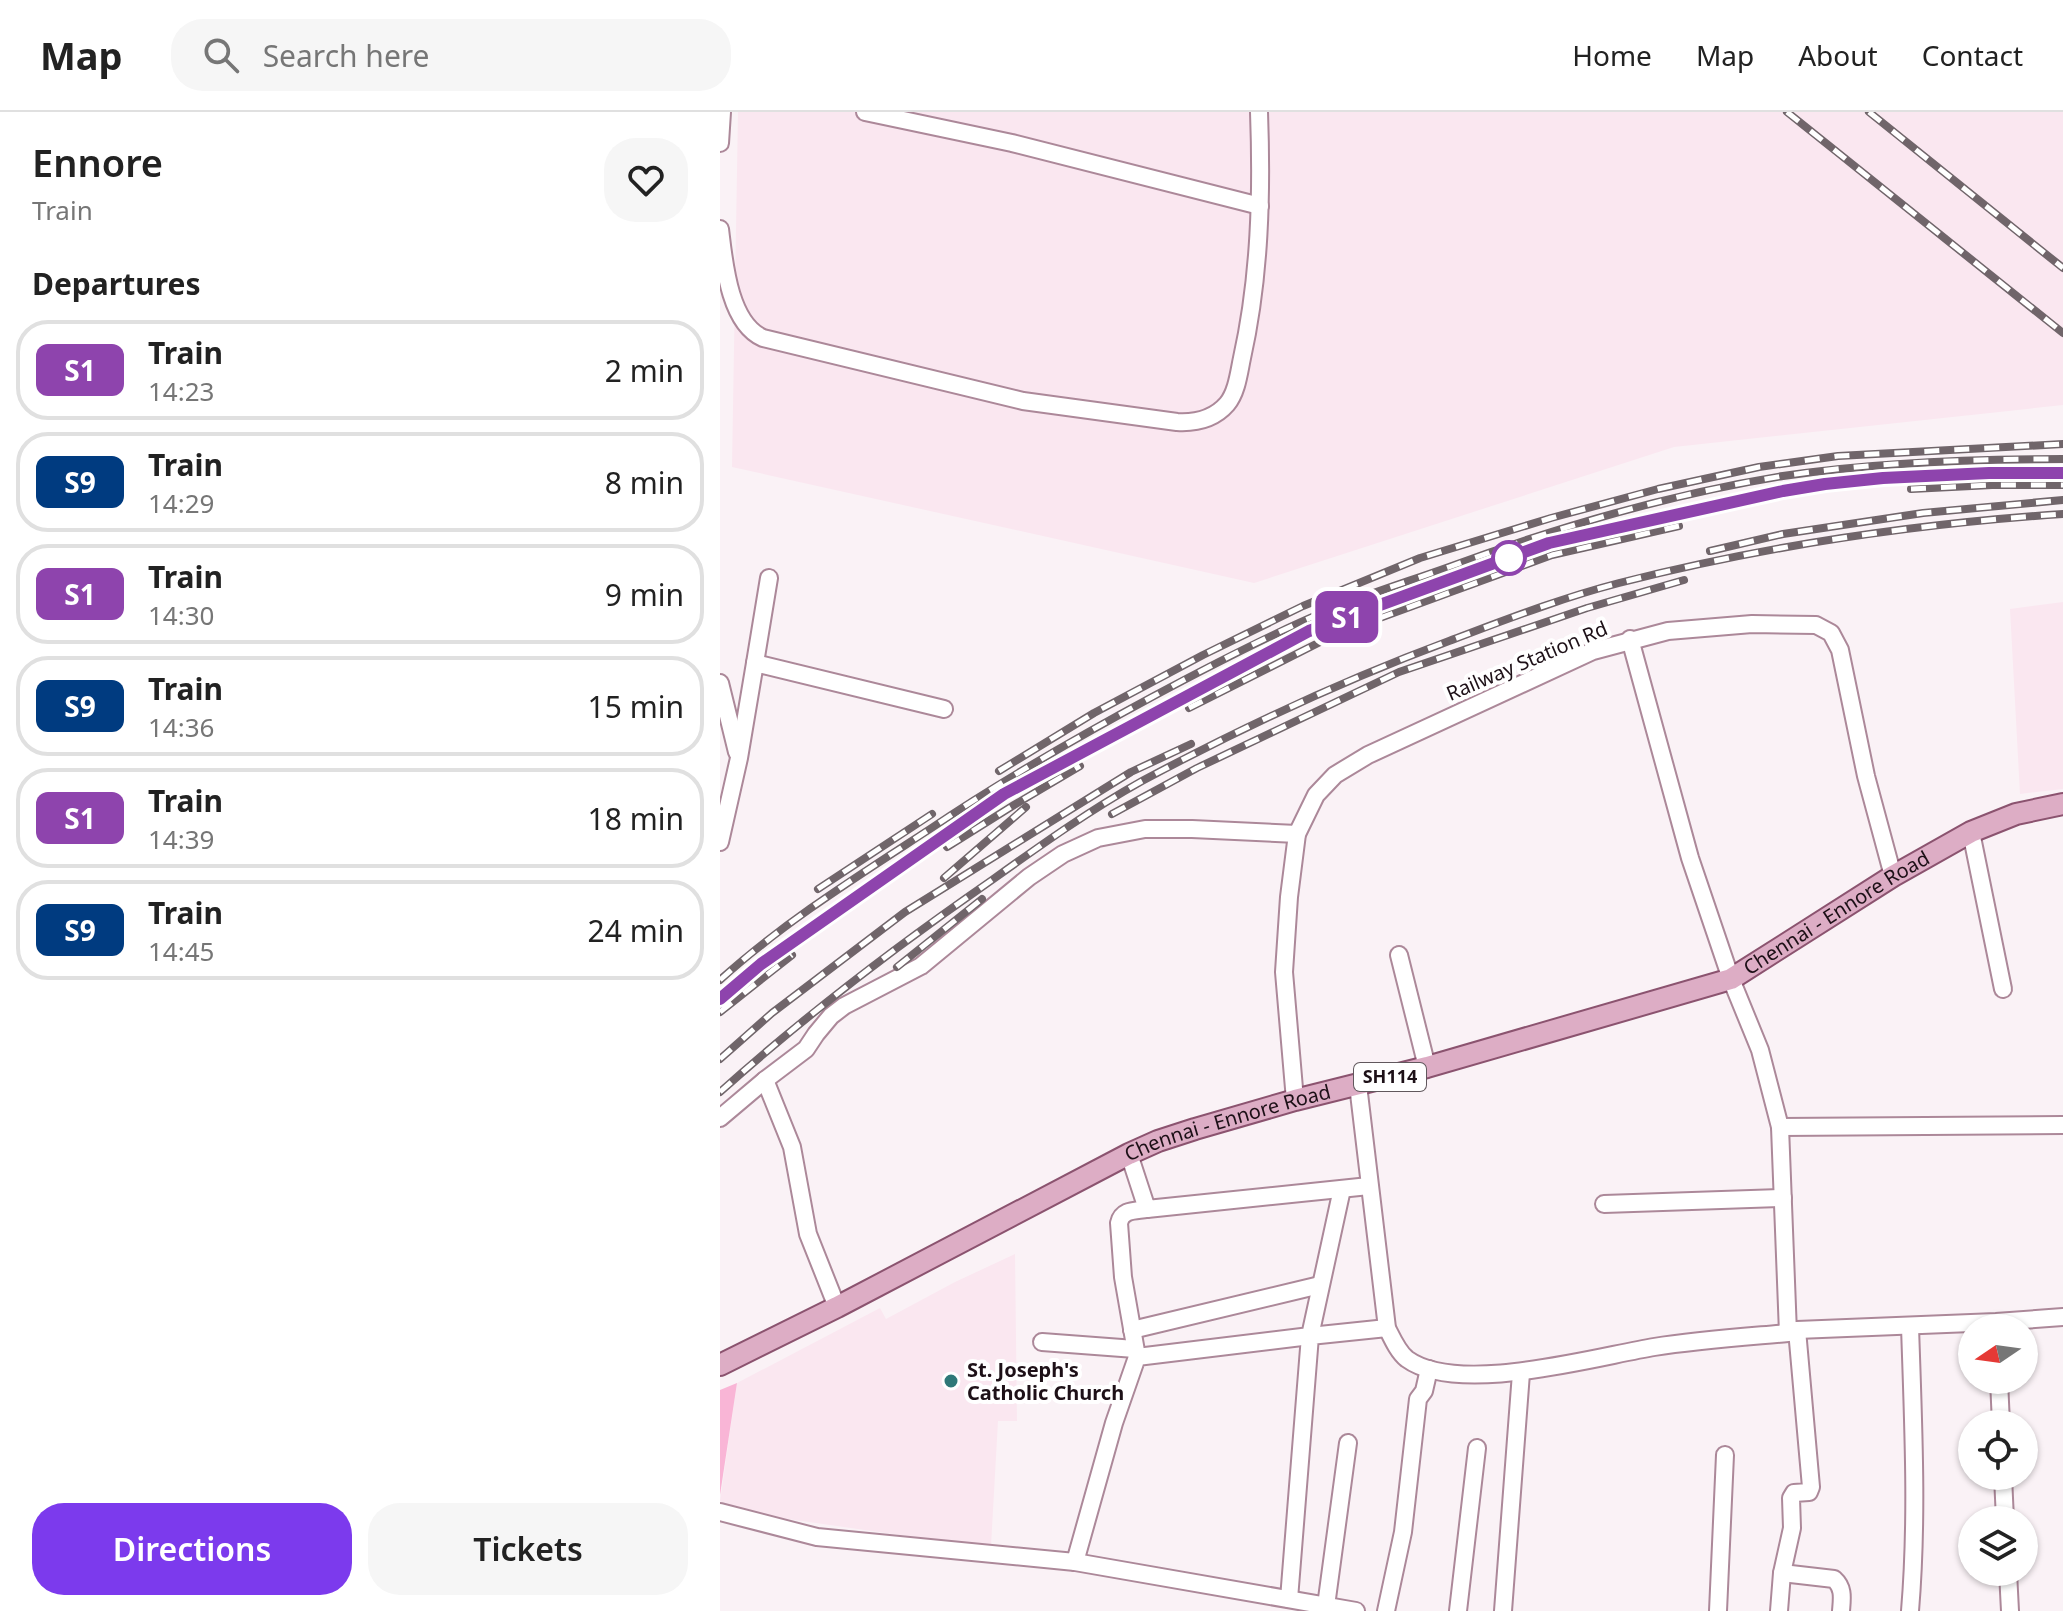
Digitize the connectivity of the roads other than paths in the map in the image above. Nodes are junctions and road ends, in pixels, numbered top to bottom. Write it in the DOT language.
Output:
graph roads {
  1 [pos="722,112"];
  2 [pos="865,112"];
  3 [pos="1259,112"];
  4 [pos="720,143"];
  5 [pos="1260,206"];
  6 [pos="720,229"];
  7 [pos="769,578"];
  8 [pos="1630,639"];
  9 [pos="755,663"];
  10 [pos="720,683"];
  11 [pos="944,709"];
  12 [pos="739,758"];
  13 [pos="2063,804"];
  14 [pos="1971,832"];
  15 [pos="1297,834"];
  16 [pos="720,842"];
  17 [pos="1893,876"];
  18 [pos="1399,955"];
  19 [pos="1731,979"];
  20 [pos="2003,989"];
  21 [pos="1427,1067"];
  22 [pos="765,1080"];
  23 [pos="1358,1085"];
  24 [pos="1295,1100"];
  25 [pos="720,1118"];
  26 [pos="2063,1125"];
  27 [pos="1780,1127"];
  28 [pos="1129,1154"];
  29 [pos="1369,1186"];
  30 [pos="1342,1189"];
  31 [pos="1783,1198"];
  32 [pos="1604,1204"];
  33 [pos="1147,1209"];
  34 [pos="1320,1285"];
  35 [pos="837,1307"];
  36 [pos="2063,1317"];
  37 [pos="2038,1320"];
  38 [pos="1958,1325"];
  39 [pos="1910,1326"];
  40 [pos="1387,1328"];
  41 [pos="1132,1330"];
  42 [pos="1793,1332"];
  43 [pos="1310,1336"];
  44 [pos="1042,1342"];
  45 [pos="1136,1353"];
  46 [pos="720,1365"];
  47 [pos="1429,1369"];
  48 [pos="1521,1373"];
  49 [pos="1348,1443"];
  50 [pos="1477,1448"];
  51 [pos="1725,1455"];
  52 [pos="720,1512"];
  53 [pos="1075,1562"];
  54 [pos="1782,1573"];
  55 [pos="2009,1586"];
  56 [pos="1289,1599"];
  57 [pos="1326,1606"];
  58 [pos="1356,1611"];
  59 [pos="1386,1611"];
  60 [pos="1458,1611"];
  61 [pos="1503,1611"];
  62 [pos="1718,1611"];
  63 [pos="1779,1611"];
  64 [pos="1841,1611"];
  65 [pos="1910,1611"];
  66 [pos="2010,1611"];
  1 -- 4 [label="street"];
  2 -- 5 [label="street"];
  3 -- 5 [label="street"];
  5 -- 6 [label="street"];
  7 -- 9 [label="street"];
  8 -- 15 [label="street, Railway Station Rd"];
  8 -- 17 [label="street, Railway Station Rd"];
  8 -- 19 [label="street"];
  9 -- 11 [label="street"];
  9 -- 12 [label="street"];
  10 -- 12 [label="street"];
  12 -- 16 [label="street"];
  13 -- 14 [label="main road, Chennai - Ennore Road / SH114"];
  14 -- 17 [label="main road, Chennai - Ennore Road / SH114"];
  14 -- 20 [label="street"];
  15 -- 22 [label="street"];
  15 -- 24 [label="street, Railway Station Rd"];
  17 -- 19 [label="main road, Chennai - Ennore Road / SH114"];
  18 -- 21 [label="street"];
  19 -- 21 [label="main road, Chennai - Ennore Road / SH114"];
  19 -- 27 [label="street"];
  21 -- 23 [label="main road, Chennai - Ennore Road / SH114"];
  22 -- 25 [label="street"];
  22 -- 35 [label="street"];
  23 -- 24 [label="main road, Chennai - Ennore Road / SH114"];
  23 -- 29 [label="street"];
  24 -- 28 [label="main road, Chennai - Ennore Road / SH114"];
  26 -- 27 [label="street"];
  27 -- 31 [label="street"];
  28 -- 33 [label="street"];
  28 -- 35 [label="main road, Chennai - Ennore Road / SH114"];
  29 -- 30 [label="street"];
  29 -- 40 [label="street"];
  30 -- 33 [label="street"];
  30 -- 34 [label="street"];
  31 -- 32 [label="street"];
  31 -- 42 [label="street"];
  33 -- 41 [label="street"];
  34 -- 41 [label="street"];
  34 -- 43 [label="street"];
  35 -- 46 [label="main road, Chennai - Ennore Road / SH114"];
  36 -- 37 [label="street"];
  38 -- 39 [label="street"];
  39 -- 42 [label="street"];
  39 -- 65 [label="street"];
  40 -- 43 [label="street"];
  40 -- 47 [label="street"];
  41 -- 45 [label="street"];
  42 -- 48 [label="street"];
  42 -- 54 [label="street"];
  43 -- 45 [label="street"];
  43 -- 56 [label="street"];
  44 -- 45 [label="street"];
  45 -- 53 [label="street"];
  47 -- 48 [label="street"];
  47 -- 59 [label="street"];
  48 -- 61 [label="street"];
  49 -- 57 [label="street"];
  50 -- 60 [label="street"];
  51 -- 62 [label="street"];
  52 -- 53 [label="street"];
  53 -- 56 [label="street"];
  54 -- 63 [label="street"];
  54 -- 64 [label="street"];
  55 -- 66 [label="street"];
  56 -- 57 [label="street"];
  57 -- 58 [label="street"];
}
